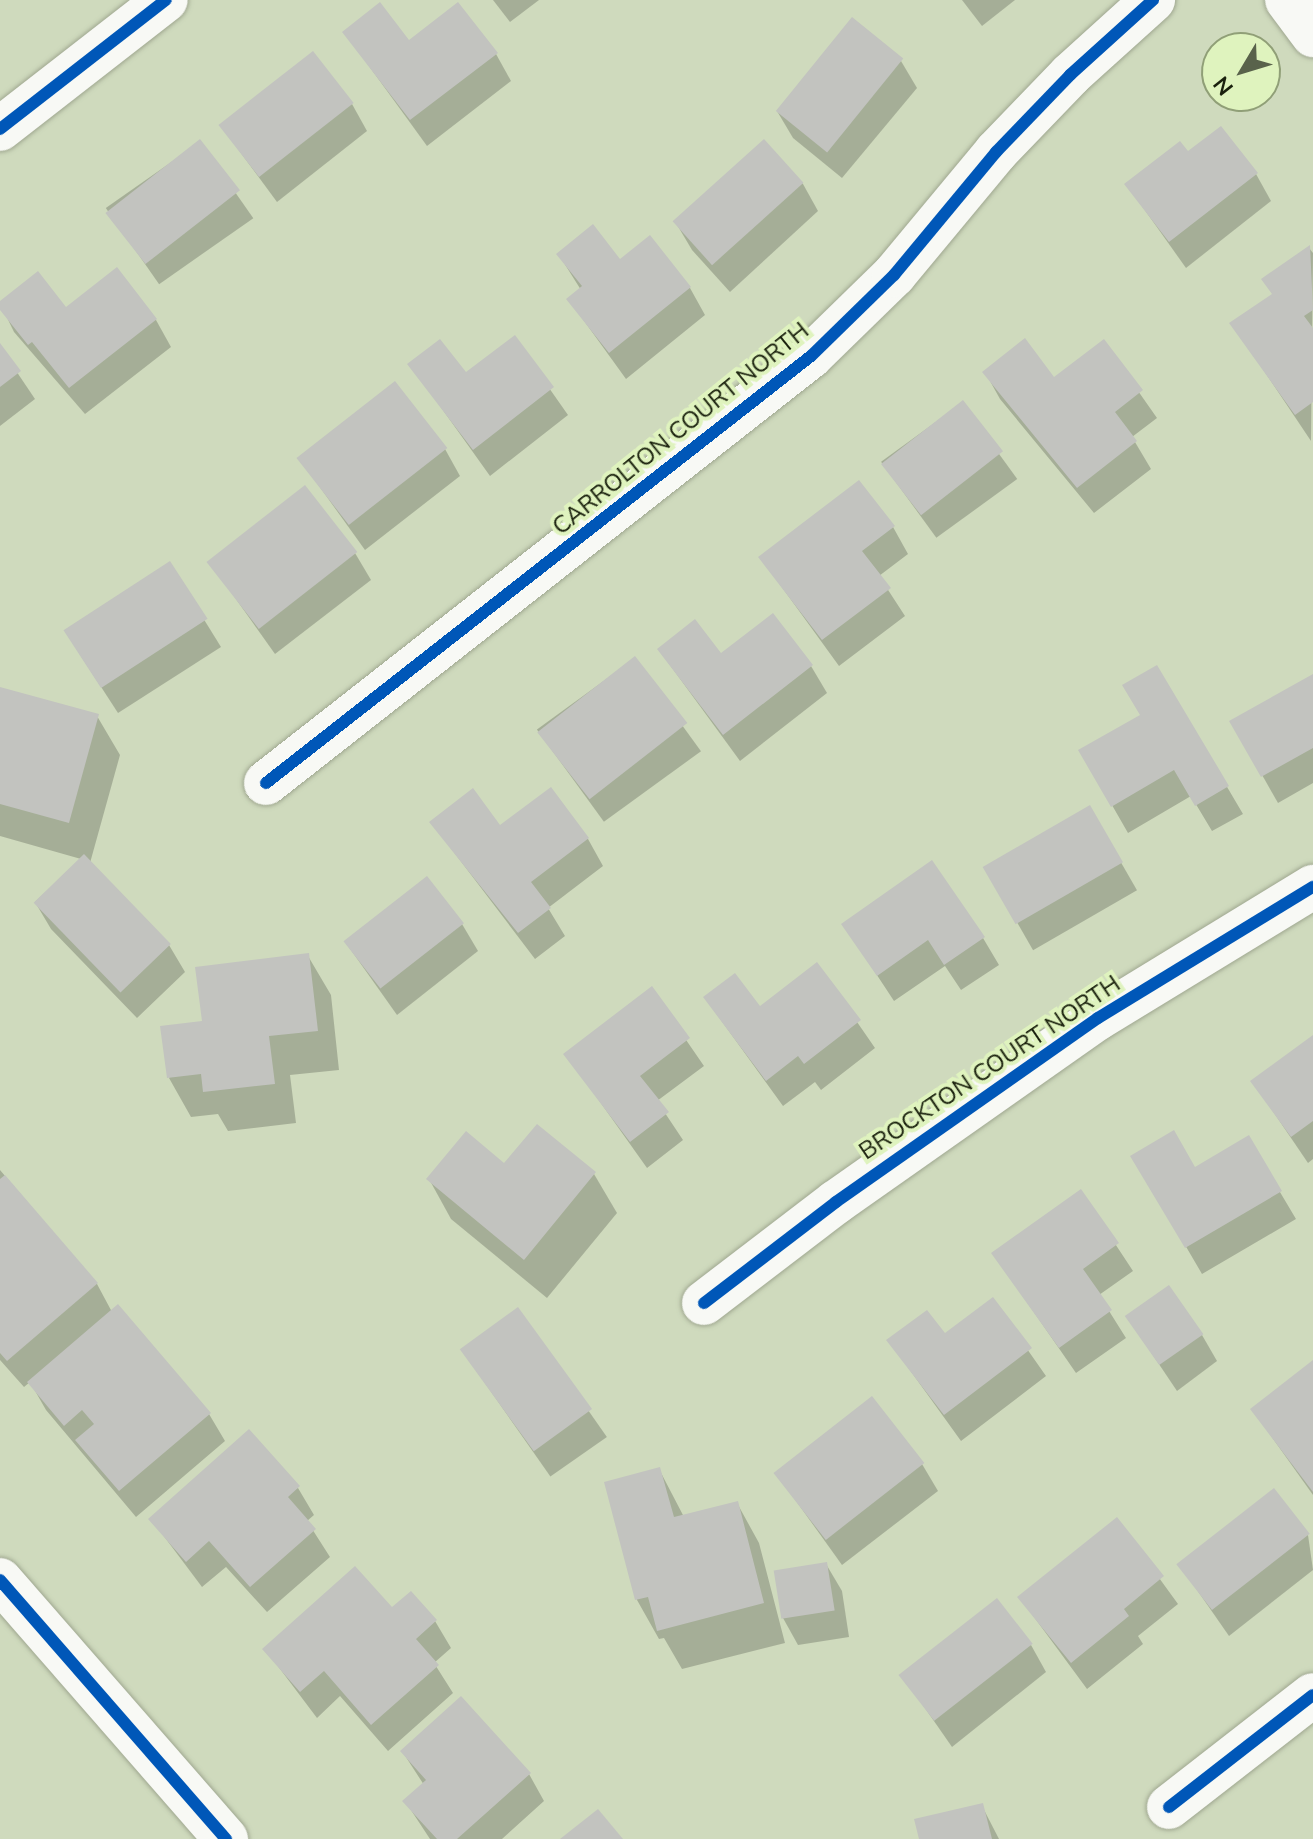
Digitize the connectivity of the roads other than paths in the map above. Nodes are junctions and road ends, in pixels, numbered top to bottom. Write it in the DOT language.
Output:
graph roads {
  1 [pos="166,0"];
  2 [pos="1153,0"];
  3 [pos="1287,0"];
  4 [pos="1313,35"];
  5 [pos="0,129"];
  6 [pos="266,783"];
  7 [pos="1313,887"];
  8 [pos="704,1303"];
  9 [pos="0,1580"];
  10 [pos="1313,1695"];
  11 [pos="1169,1807"];
  12 [pos="226,1839"];
  1 -- 5 [label="street"];
  2 -- 6 [label="street, CARROLTON COURT NORTH"];
  3 -- 4 [label="street"];
  7 -- 8 [label="street, BROCKTON COURT NORTH"];
  9 -- 12 [label="street"];
  10 -- 11 [label="street"];
}
